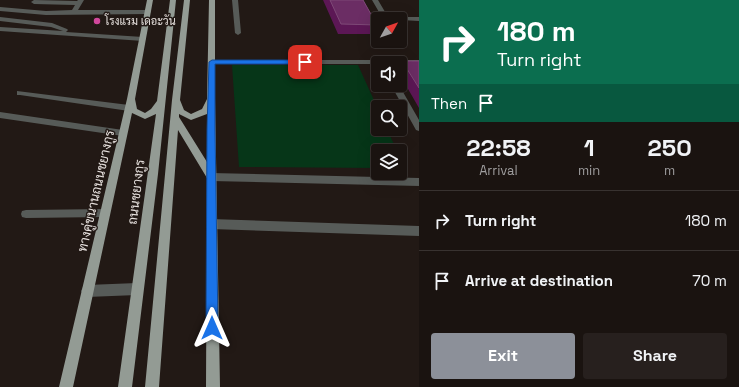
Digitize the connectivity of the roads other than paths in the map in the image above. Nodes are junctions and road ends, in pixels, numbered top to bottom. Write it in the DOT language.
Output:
graph roads {
  1 [pos="150,0"];
  2 [pos="173,0"];
  3 [pos="187,0"];
  4 [pos="212,0"];
  5 [pos="235,0"];
  6 [pos="375,0"];
  7 [pos="35,1"];
  8 [pos="80,1"];
  9 [pos="0,9"];
  10 [pos="28,12"];
  11 [pos="74,12"];
  12 [pos="148,12"];
  13 [pos="0,19"];
  14 [pos="419,19"];
  15 [pos="0,29"];
  16 [pos="74,34"];
  17 [pos="238,34"];
  18 [pos="143,39"];
  19 [pos="212,62"];
  20 [pos="407,62"];
  21 [pos="419,62"];
  22 [pos="371,63"];
  23 [pos="399,92"];
  24 [pos="20,93"];
  25 [pos="211,98"];
  26 [pos="132,99"];
  27 [pos="161,100"];
  28 [pos="176,100"];
  29 [pos="129,108"];
  30 [pos="0,114"];
  31 [pos="175,118"];
  32 [pos="419,128"];
  33 [pos="123,133"];
  34 [pos="211,177"];
  35 [pos="419,182"];
  36 [pos="105,212"];
  37 [pos="26,214"];
  38 [pos="211,224"];
  39 [pos="419,231"];
  40 [pos="137,289"];
  41 [pos="87,291"];
  42 [pos="66,387"];
  43 [pos="125,387"];
  44 [pos="152,387"];
  45 [pos="213,387"];
  1 -- 12 [label="main road, ทางคู่ขนานถนนชยางกูร"];
  2 -- 27 [label="main road, ถนนชยางกูร"];
  3 -- 28 [label="main road"];
  4 -- 19 [label="main road"];
  5 -- 17 [label="street"];
  6 -- 14 [label="street"];
  7 -- 8 [label="street"];
  7 -- 10 [label="street"];
  8 -- 11 [label="street"];
  9 -- 10 [label="street"];
  10 -- 11 [label="street"];
  11 -- 12 [label="street"];
  12 -- 18 [label="main road, ทางคู่ขนานถนนชยางกูร"];
  13 -- 16 [label="street"];
  15 -- 16 [label="street"];
  16 -- 18 [label="street"];
  18 -- 26 [label="main road, ทางคู่ขนานถนนชยางกูร"];
  19 -- 22 [label="street"];
  19 -- 25 [label="main road"];
  20 -- 21 [label="street"];
  23 -- 32 [label="street"];
  24 -- 29 [label="street"];
  25 -- 28 [label="main road"];
  25 -- 34 [label="main road"];
  26 -- 27 [label="main road"];
  26 -- 29 [label="main road, ทางคู่ขนานถนนชยางกูร"];
  27 -- 40 [label="main road, ถนนชยางกูร"];
  28 -- 31 [label="main road"];
  29 -- 33 [label="main road, ทางคู่ขนานถนนชยางกูร"];
  30 -- 33 [label="street"];
  31 -- 34 [label="main road"];
  31 -- 44 [label="main road"];
  33 -- 36 [label="main road, ทางคู่ขนานถนนชยางกูร"];
  34 -- 35 [label="street"];
  34 -- 38 [label="main road"];
  36 -- 37 [label="street"];
  36 -- 41 [label="main road, ทางคู่ขนานถนนชยางกูร"];
  38 -- 39 [label="street"];
  38 -- 45 [label="main road"];
  40 -- 41 [label="street"];
  40 -- 43 [label="main road, ถนนชยางกูร"];
  41 -- 42 [label="main road, ทางคู่ขนานถนนชยางกูร"];
}
